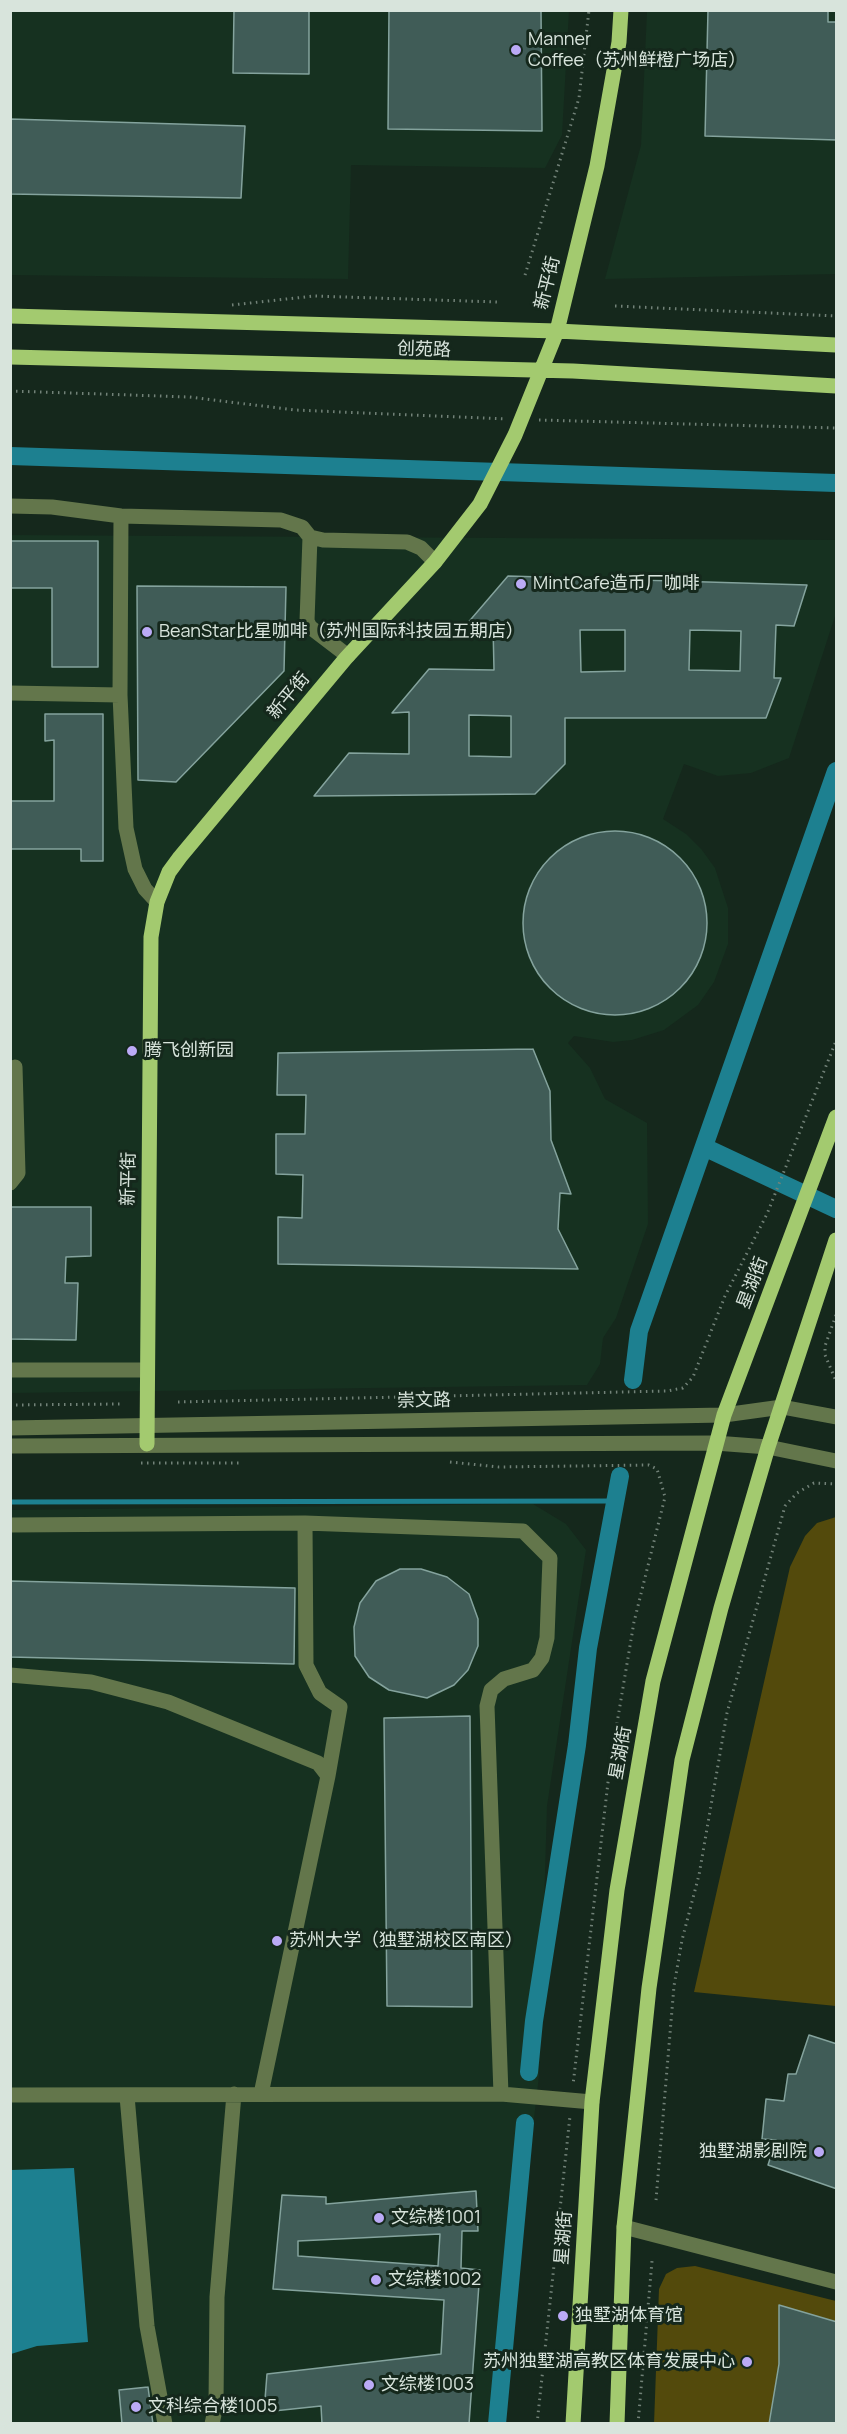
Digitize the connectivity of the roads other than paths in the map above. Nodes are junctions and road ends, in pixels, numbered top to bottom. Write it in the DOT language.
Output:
graph roads {
  1 [pos="621,10"];
  2 [pos="10,316"];
  3 [pos="556,331"];
  4 [pos="837,345"];
  5 [pos="10,357"];
  6 [pos="542,372"];
  7 [pos="837,386"];
  8 [pos="10,506"];
  9 [pos="121,516"];
  10 [pos="310,537"];
  11 [pos="435,562"];
  12 [pos="348,656"];
  13 [pos="10,693"];
  14 [pos="120,694"];
  15 [pos="157,902"];
  16 [pos="15,1067"];
  17 [pos="837,1117"];
  18 [pos="10,1183"];
  19 [pos="837,1240"];
  20 [pos="10,1370"];
  21 [pos="147,1370"];
  22 [pos="782,1407"];
  23 [pos="723,1415"];
  24 [pos="837,1417"];
  25 [pos="147,1426"];
  26 [pos="10,1428"];
  27 [pos="715,1443"];
  28 [pos="147,1444"];
  29 [pos="10,1446"];
  30 [pos="768,1447"];
  31 [pos="837,1461"];
  32 [pos="304,1523"];
  33 [pos="10,1526"];
  34 [pos="10,1675"];
  35 [pos="328,1776"];
  36 [pos="234,2094"];
  37 [pos="261,2094"];
  38 [pos="501,2094"];
  39 [pos="10,2095"];
  40 [pos="127,2096"];
  41 [pos="592,2103"];
  42 [pos="624,2228"];
  43 [pos="837,2282"];
  44 [pos="165,2424"];
  45 [pos="212,2424"];
  46 [pos="573,2424"];
  47 [pos="617,2424"];
  1 -- 3 [label="main road, 新平街"];
  2 -- 3 [label="main road, 创苑路"];
  3 -- 4 [label="main road, 创苑路"];
  3 -- 6 [label="main road, 新平街"];
  5 -- 6 [label="main road, 创苑路"];
  6 -- 7 [label="main road, 创苑路"];
  6 -- 11 [label="main road, 新平街"];
  8 -- 9 [label="street"];
  9 -- 10 [label="street"];
  9 -- 14 [label="street"];
  10 -- 11 [label="street"];
  10 -- 12 [label="street"];
  11 -- 12 [label="main road, 新平街"];
  12 -- 15 [label="main road, 新平街"];
  13 -- 14 [label="street"];
  14 -- 15 [label="street"];
  15 -- 21 [label="main road, 新平街"];
  16 -- 18 [label="street"];
  17 -- 23 [label="main road, 星湖街"];
  19 -- 22 [label="main road"];
  20 -- 21 [label="street"];
  21 -- 25 [label="main road, 新平街"];
  22 -- 23 [label="street, 崇文路"];
  22 -- 24 [label="street, 崇文路"];
  22 -- 30 [label="main road"];
  23 -- 25 [label="street, 崇文路"];
  23 -- 27 [label="main road, 星湖街"];
  25 -- 26 [label="street, 崇文路"];
  25 -- 28 [label="main road, 新平街"];
  27 -- 28 [label="street"];
  27 -- 30 [label="street"];
  27 -- 41 [label="main road, 星湖街"];
  28 -- 29 [label="street"];
  30 -- 31 [label="street"];
  30 -- 42 [label="main road"];
  32 -- 33 [label="street"];
  32 -- 35 [label="street"];
  32 -- 38 [label="street"];
  34 -- 35 [label="street"];
  35 -- 37 [label="street"];
  36 -- 37 [label="street"];
  36 -- 40 [label="street"];
  36 -- 45 [label="street"];
  37 -- 38 [label="street"];
  38 -- 41 [label="street"];
  39 -- 40 [label="street"];
  40 -- 44 [label="street"];
  41 -- 46 [label="main road, 星湖街"];
  42 -- 43 [label="street"];
  42 -- 47 [label="main road"];
}
